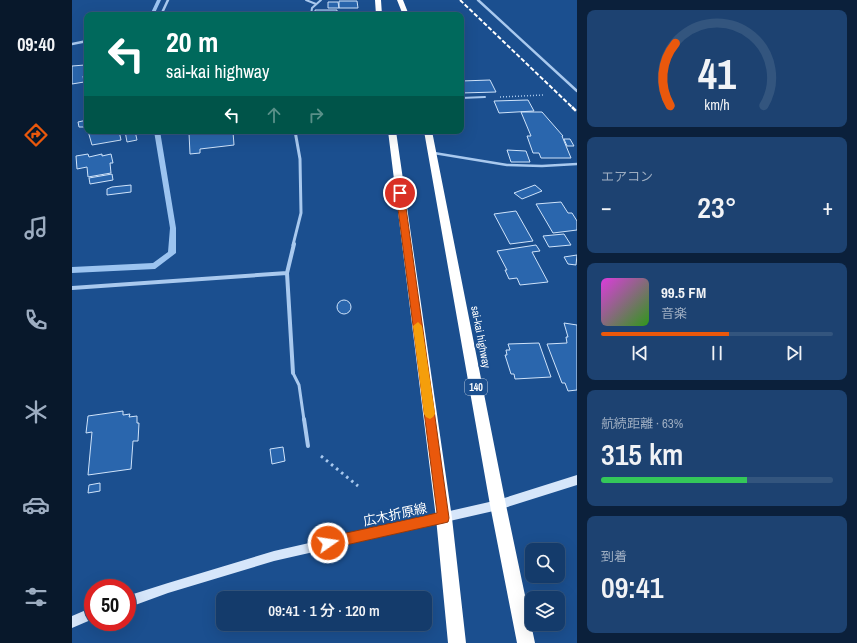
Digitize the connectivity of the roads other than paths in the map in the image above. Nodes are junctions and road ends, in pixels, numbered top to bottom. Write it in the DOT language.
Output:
graph roads {
  1 [pos="168,0"];
  2 [pos="306,0"];
  3 [pos="321,0"];
  4 [pos="378,0"];
  5 [pos="400,0"];
  6 [pos="478,0"];
  7 [pos="316,4"];
  8 [pos="162,12"];
  9 [pos="311,12"];
  10 [pos="379,12"];
  11 [pos="405,12"];
  12 [pos="84,42"];
  13 [pos="72,44"];
  14 [pos="577,91"];
  15 [pos="485,97"];
  16 [pos="464,98"];
  17 [pos="295,134"];
  18 [pos="392,134"];
  19 [pos="429,134"];
  20 [pos="432,153"];
  21 [pos="577,164"];
  22 [pos="287,273"];
  23 [pos="72,288"];
  24 [pos="293,374"];
  25 [pos="308,446"];
  26 [pos="577,480"];
  27 [pos="498,505"];
  28 [pos="444,518"];
  29 [pos="136,599"];
  30 [pos="84,617"];
  31 [pos="72,622"];
  32 [pos="457,643"];
  33 [pos="526,643"];
  1 -- 8 [label="street"];
  2 -- 7 [label="lane"];
  3 -- 7 [label="lane"];
  4 -- 10 [label="highway"];
  5 -- 11 [label="highway"];
  6 -- 14 [label="street"];
  7 -- 9 [label="lane"];
  12 -- 13 [label="street"];
  15 -- 16 [label="lane"];
  17 -- 22 [label="street"];
  18 -- 28 [label="highway"];
  19 -- 20 [label="highway, sai-kai highway / 140"];
  20 -- 21 [label="lane"];
  20 -- 27 [label="highway, sai-kai highway / 140"];
  22 -- 23 [label="street"];
  22 -- 24 [label="street"];
  24 -- 25 [label="lane"];
  26 -- 27 [label="main road, 広木折原線"];
  27 -- 28 [label="main road, 広木折原線"];
  27 -- 33 [label="highway, sai-kai highway / 140"];
  28 -- 29 [label="main road, 広木折原線"];
  28 -- 32 [label="highway"];
  30 -- 31 [label="main road"];
}
